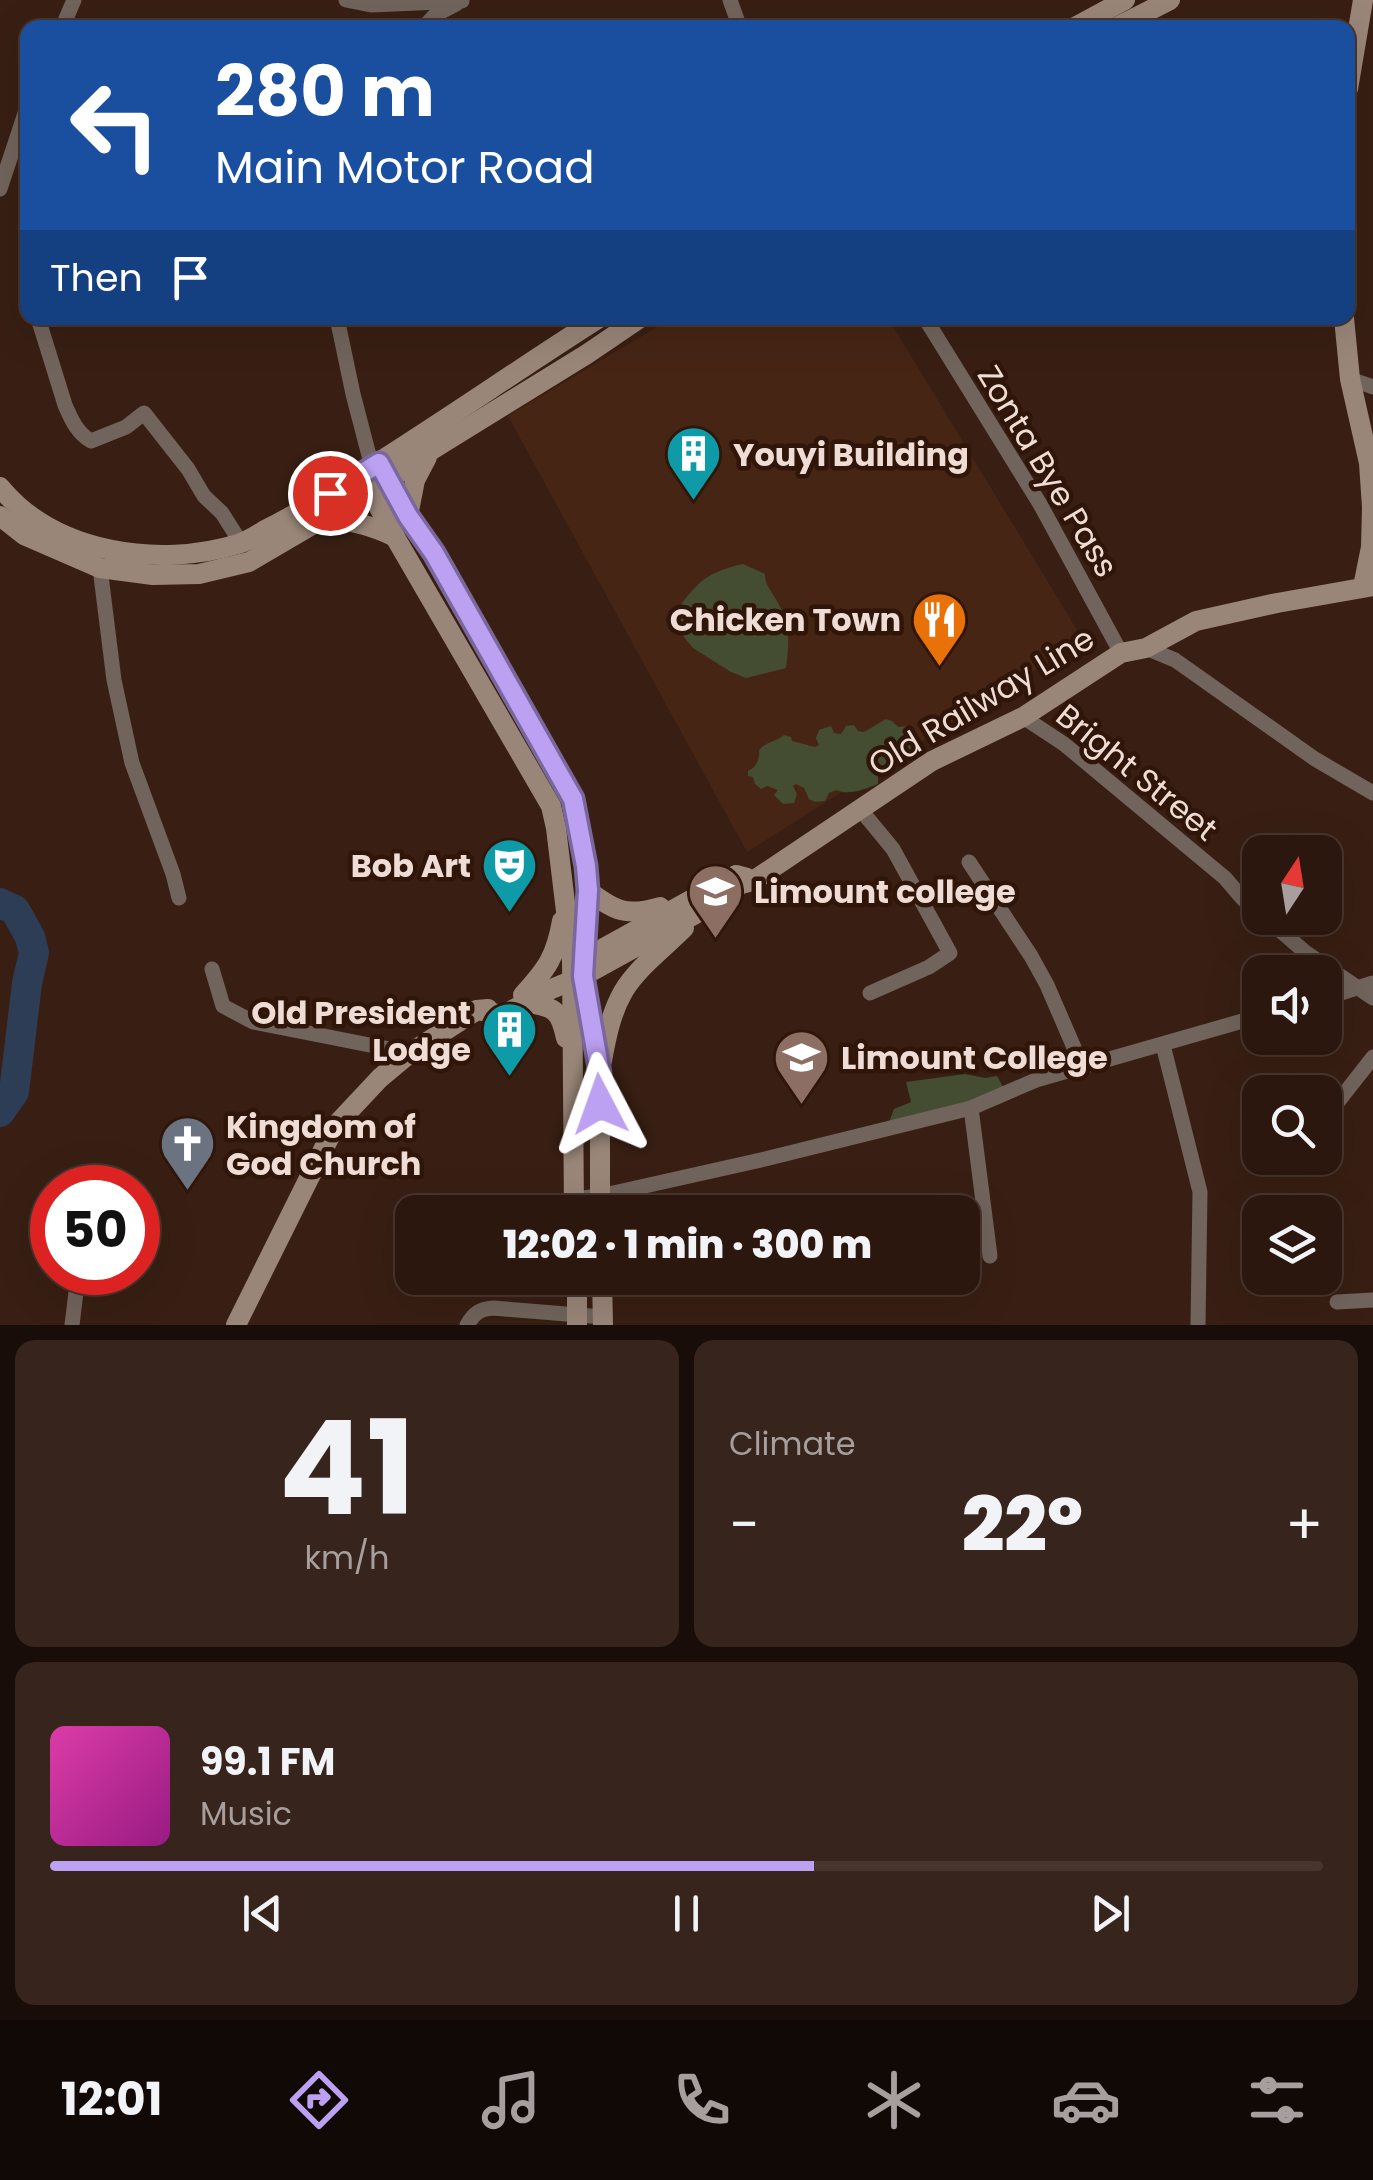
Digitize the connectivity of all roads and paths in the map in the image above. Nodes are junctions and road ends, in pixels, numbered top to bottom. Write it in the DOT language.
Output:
graph roads {
  1 [pos="346,0"];
  2 [pos="470,0"];
  3 [pos="1125,0"];
  4 [pos="1170,0"];
  5 [pos="1362,0"];
  6 [pos="462,1"];
  7 [pos="430,20"];
  8 [pos="1089,20"];
  9 [pos="1130,20"];
  10 [pos="1355,35"];
  11 [pos="20,128"];
  12 [pos="0,189"];
  13 [pos="40,325"];
  14 [pos="339,325"];
  15 [pos="587,325"];
  16 [pos="630,325"];
  17 [pos="928,325"];
  18 [pos="1345,325"];
  19 [pos="571,335"];
  20 [pos="588,354"];
  21 [pos="1350,379"];
  22 [pos="1373,386"];
  23 [pos="430,451"];
  24 [pos="374,475"];
  25 [pos="0,487"];
  26 [pos="0,516"];
  27 [pos="324,516"];
  28 [pos="408,516"];
  29 [pos="395,538"];
  30 [pos="241,543"];
  31 [pos="100,568"];
  32 [pos="1370,590"];
  33 [pos="1146,648"];
  34 [pos="1121,653"];
  35 [pos="1023,717"];
  36 [pos="536,733"];
  37 [pos="516,745"];
  38 [pos="1373,794"];
  39 [pos="860,809"];
  40 [pos="969,862"];
  41 [pos="754,880"];
  42 [pos="714,886"];
  43 [pos="588,890"];
  44 [pos="1242,897"];
  45 [pos="179,898"];
  46 [pos="565,899"];
  47 [pos="700,911"];
  48 [pos="1286,935"];
  49 [pos="212,969"];
  50 [pos="577,969"];
  51 [pos="1368,990"];
  52 [pos="870,993"];
  53 [pos="1342,995"];
  54 [pos="524,999"];
  55 [pos="1242,1021"];
  56 [pos="1162,1045"];
  57 [pos="410,1053"];
  58 [pos="1373,1058"];
  59 [pos="572,1063"];
  60 [pos="1082,1066"];
  61 [pos="600,1073"];
  62 [pos="1342,1097"];
  63 [pos="971,1108"];
  64 [pos="574,1195"];
  65 [pos="600,1195"];
  66 [pos="634,1195"];
  67 [pos="990,1256"];
  68 [pos="76,1295"];
  69 [pos="578,1295"];
  70 [pos="602,1295"];
  71 [pos="1373,1300"];
  72 [pos="1337,1302"];
  73 [pos="577,1320"];
  74 [pos="603,1321"];
  75 [pos="240,1322"];
  76 [pos="72,1325"];
  77 [pos="467,1325"];
  78 [pos="1198,1325"];
  1 -- 6 [label="street"];
  2 -- 6 [label="street"];
  3 -- 8 [label="main road"];
  4 -- 9 [label="main road"];
  5 -- 10 [label="main road"];
  6 -- 7 [label="street"];
  11 -- 12 [label="street"];
  13 -- 30 [label="street"];
  14 -- 24 [label="street"];
  15 -- 19 [label="main road"];
  16 -- 20 [label="main road"];
  17 -- 34 [label="street, Zonta Bye Pass"];
  18 -- 21 [label="main road"];
  19 -- 20 [label="main road"];
  19 -- 24 [label="main road"];
  20 -- 23 [label="main road"];
  21 -- 22 [label="street"];
  21 -- 32 [label="main road"];
  23 -- 24 [label="main road"];
  23 -- 28 [label="main road"];
  24 -- 27 [label="main road"];
  24 -- 28 [label="main road"];
  24 -- 29 [label="main road"];
  24 -- 30 [label="main road"];
  25 -- 30 [label="main road"];
  26 -- 31 [label="main road"];
  27 -- 29 [label="main road"];
  27 -- 31 [label="main road"];
  28 -- 36 [label="main road"];
  29 -- 37 [label="main road"];
  31 -- 45 [label="street"];
  32 -- 33 [label="main road, Old Railway Line"];
  33 -- 34 [label="main road, Old Railway Line"];
  33 -- 38 [label="street"];
  34 -- 35 [label="main road, Old Railway Line"];
  35 -- 39 [label="main road, Old Railway Line"];
  35 -- 44 [label="street, Bright Street"];
  36 -- 37 [label="main road"];
  36 -- 43 [label="main road"];
  37 -- 46 [label="main road"];
  39 -- 41 [label="main road, Old Railway Line"];
  39 -- 52 [label="street"];
  40 -- 60 [label="street"];
  41 -- 42 [label="main road, Old Railway Line"];
  41 -- 47 [label="main road, Old Railway Line"];
  42 -- 43 [label="main road"];
  42 -- 50 [label="main road, Old Railway Line"];
  43 -- 50 [label="main road"];
  46 -- 50 [label="main road"];
  46 -- 54 [label="main road"];
  47 -- 50 [label="main road, Old Railway Line"];
  47 -- 61 [label="main road"];
  48 -- 51 [label="street"];
  49 -- 57 [label="street"];
  50 -- 54 [label="main road, Old Railway Line"];
  50 -- 59 [label="main road"];
  50 -- 61 [label="main road"];
  51 -- 53 [label="street"];
  54 -- 57 [label="main road, Old Railway Line"];
  54 -- 59 [label="main road"];
  55 -- 56 [label="street"];
  56 -- 60 [label="street"];
  56 -- 78 [label="street"];
  57 -- 75 [label="main road, Old Railway Line"];
  58 -- 62 [label="street"];
  59 -- 64 [label="main road"];
  60 -- 63 [label="street"];
  61 -- 65 [label="main road"];
  63 -- 66 [label="street"];
  63 -- 67 [label="street"];
  68 -- 76 [label="street"];
  69 -- 73 [label="main road"];
  70 -- 74 [label="main road"];
  71 -- 72 [label="street"];
  73 -- 74 [label="street"];
  73 -- 77 [label="street"];
}
